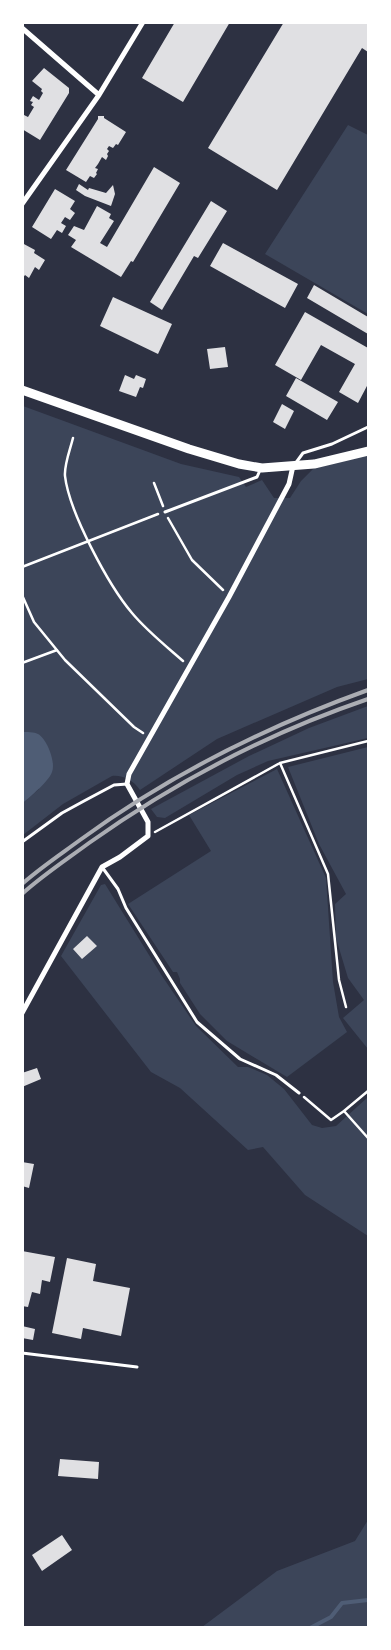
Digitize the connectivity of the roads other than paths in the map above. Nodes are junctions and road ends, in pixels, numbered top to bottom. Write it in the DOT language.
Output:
graph roads {
  1 [pos="142,22"];
  2 [pos="22,28"];
  3 [pos="99,95"];
  4 [pos="22,204"];
  5 [pos="22,390"];
  6 [pos="368,427"];
  7 [pos="368,451"];
  8 [pos="293,466"];
  9 [pos="262,468"];
  10 [pos="165,512"];
  11 [pos="127,784"];
  12 [pos="22,842"];
  13 [pos="102,867"];
  14 [pos="22,1013"];
  15 [pos="299,1093"];
  16 [pos="22,1353"];
  17 [pos="137,1367"];
  1 -- 3 [label="street"];
  2 -- 3 [label="street"];
  3 -- 4 [label="street"];
  5 -- 9 [label="street"];
  6 -- 8 [label="lane"];
  7 -- 8 [label="street"];
  8 -- 9 [label="street"];
  8 -- 11 [label="street"];
  9 -- 10 [label="lane"];
  11 -- 12 [label="lane"];
  11 -- 13 [label="street"];
  13 -- 14 [label="street"];
  13 -- 15 [label="lane"];
  16 -- 17 [label="lane"];
}
